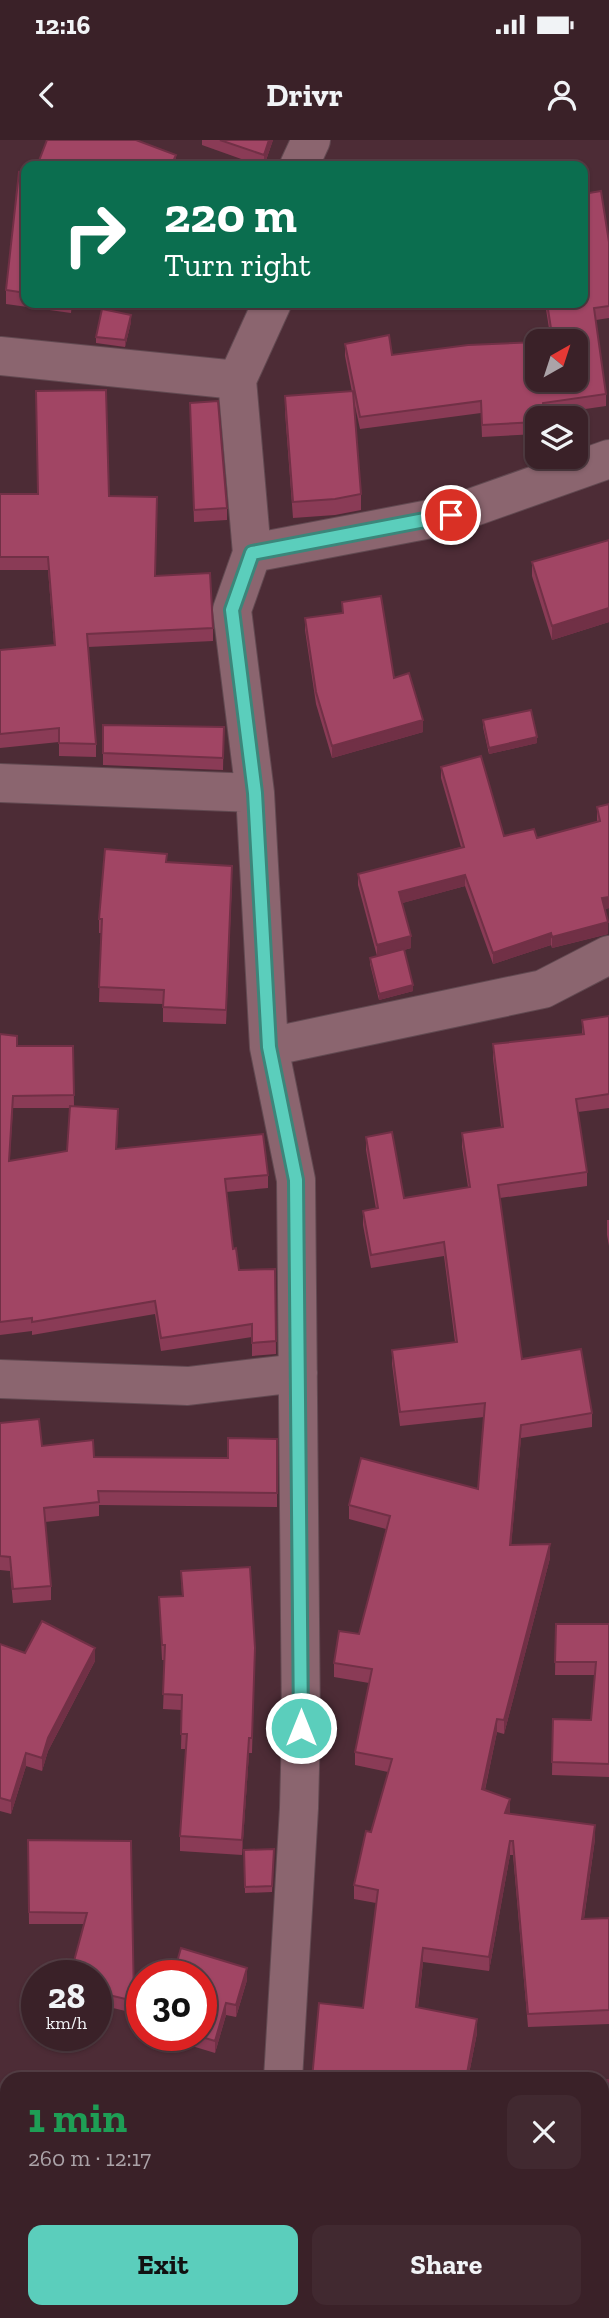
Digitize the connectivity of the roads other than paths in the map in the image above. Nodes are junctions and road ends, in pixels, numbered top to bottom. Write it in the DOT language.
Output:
graph roads {
  1 [pos="311,140"];
  2 [pos="301,161"];
  3 [pos="270,308"];
  4 [pos="0,356"];
  5 [pos="237,380"];
  6 [pos="609,459"];
  7 [pos="252,553"];
  8 [pos="0,783"];
  9 [pos="255,793"];
  10 [pos="609,956"];
  11 [pos="269,1047"];
  12 [pos="298,1373"];
  13 [pos="0,1379"];
  14 [pos="283,2072"];
  1 -- 2 [label="street"];
  3 -- 5 [label="street"];
  4 -- 5 [label="street"];
  5 -- 7 [label="street"];
  6 -- 7 [label="street"];
  7 -- 9 [label="street"];
  8 -- 9 [label="street"];
  9 -- 11 [label="street"];
  10 -- 11 [label="street"];
  11 -- 12 [label="street"];
  12 -- 13 [label="street"];
  12 -- 14 [label="street"];
}
